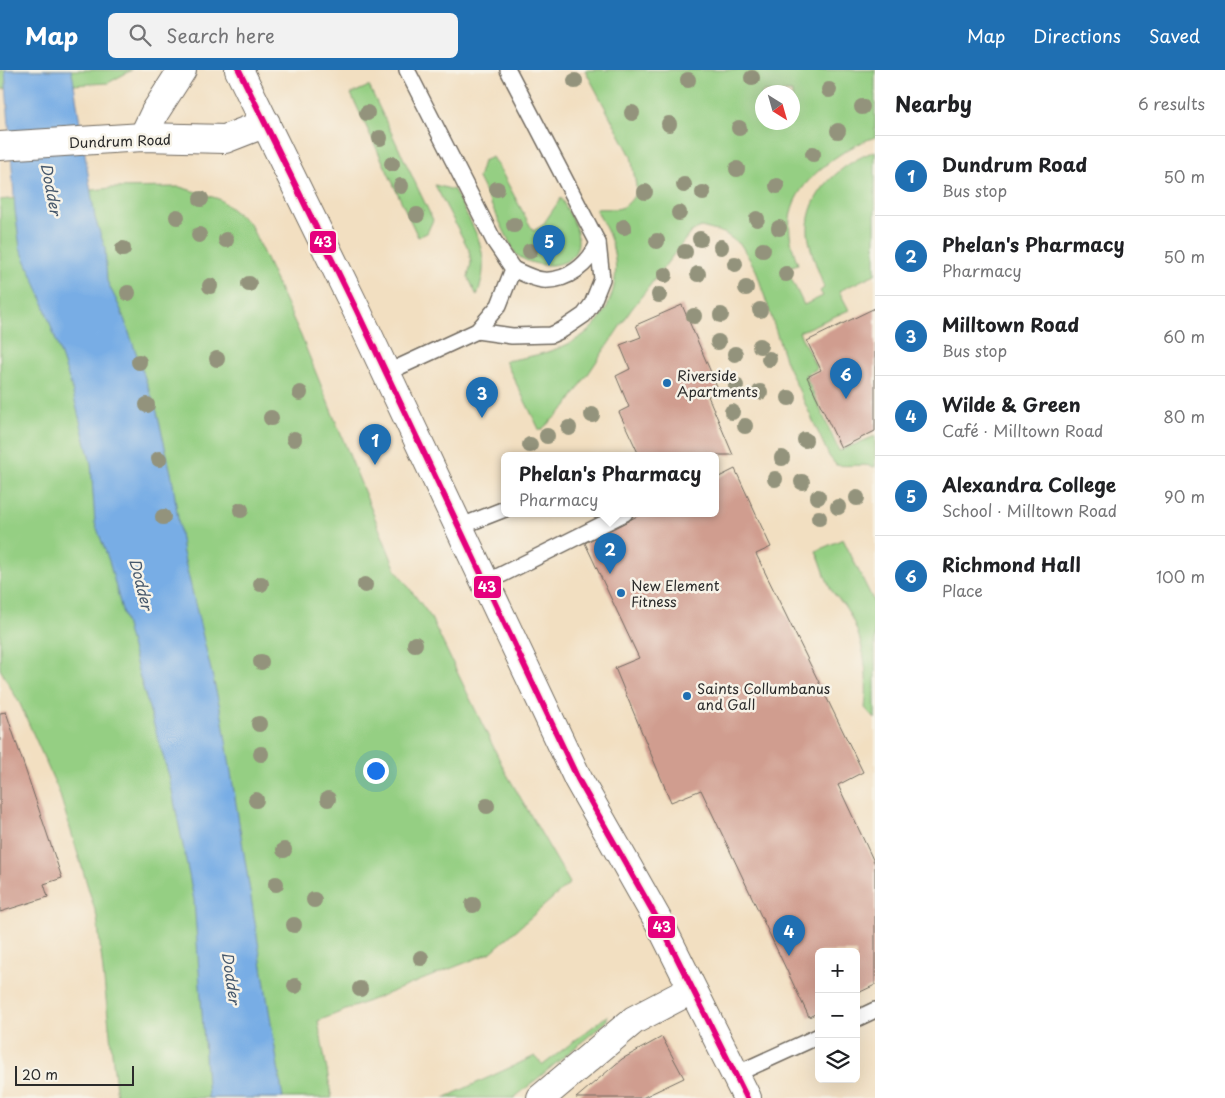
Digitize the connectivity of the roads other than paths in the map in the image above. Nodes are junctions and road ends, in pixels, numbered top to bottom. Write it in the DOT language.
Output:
graph roads {
  1 [pos="182,70"];
  2 [pos="239,70"];
  3 [pos="407,70"];
  4 [pos="508,70"];
  5 [pos="266,123"];
  6 [pos="143,137"];
  7 [pos="0,146"];
  8 [pos="598,243"];
  9 [pos="513,269"];
  10 [pos="477,332"];
  11 [pos="386,373"];
  12 [pos="501,511"];
  13 [pos="617,517"];
  14 [pos="459,527"];
  15 [pos="485,583"];
  16 [pos="691,990"];
  17 [pos="875,1010"];
  18 [pos="860,1017"];
  19 [pos="816,1038"];
  20 [pos="741,1086"];
  21 [pos="547,1096"];
  1 -- 6 [label="main road"];
  2 -- 5 [label="main road"];
  3 -- 9 [label="lane"];
  4 -- 8 [label="lane"];
  5 -- 6 [label="main road, Dundrum Road"];
  5 -- 11 [label="main road"];
  6 -- 7 [label="main road, Dundrum Road"];
  8 -- 9 [label="lane"];
  8 -- 10 [label="lane"];
  9 -- 10 [label="lane"];
  10 -- 11 [label="lane"];
  11 -- 14 [label="main road"];
  12 -- 14 [label="lane"];
  13 -- 15 [label="lane"];
  14 -- 15 [label="main road"];
  15 -- 16 [label="main road"];
  16 -- 20 [label="main road"];
  16 -- 21 [label="main road"];
  17 -- 18 [label="lane"];
  19 -- 20 [label="lane"];
}
